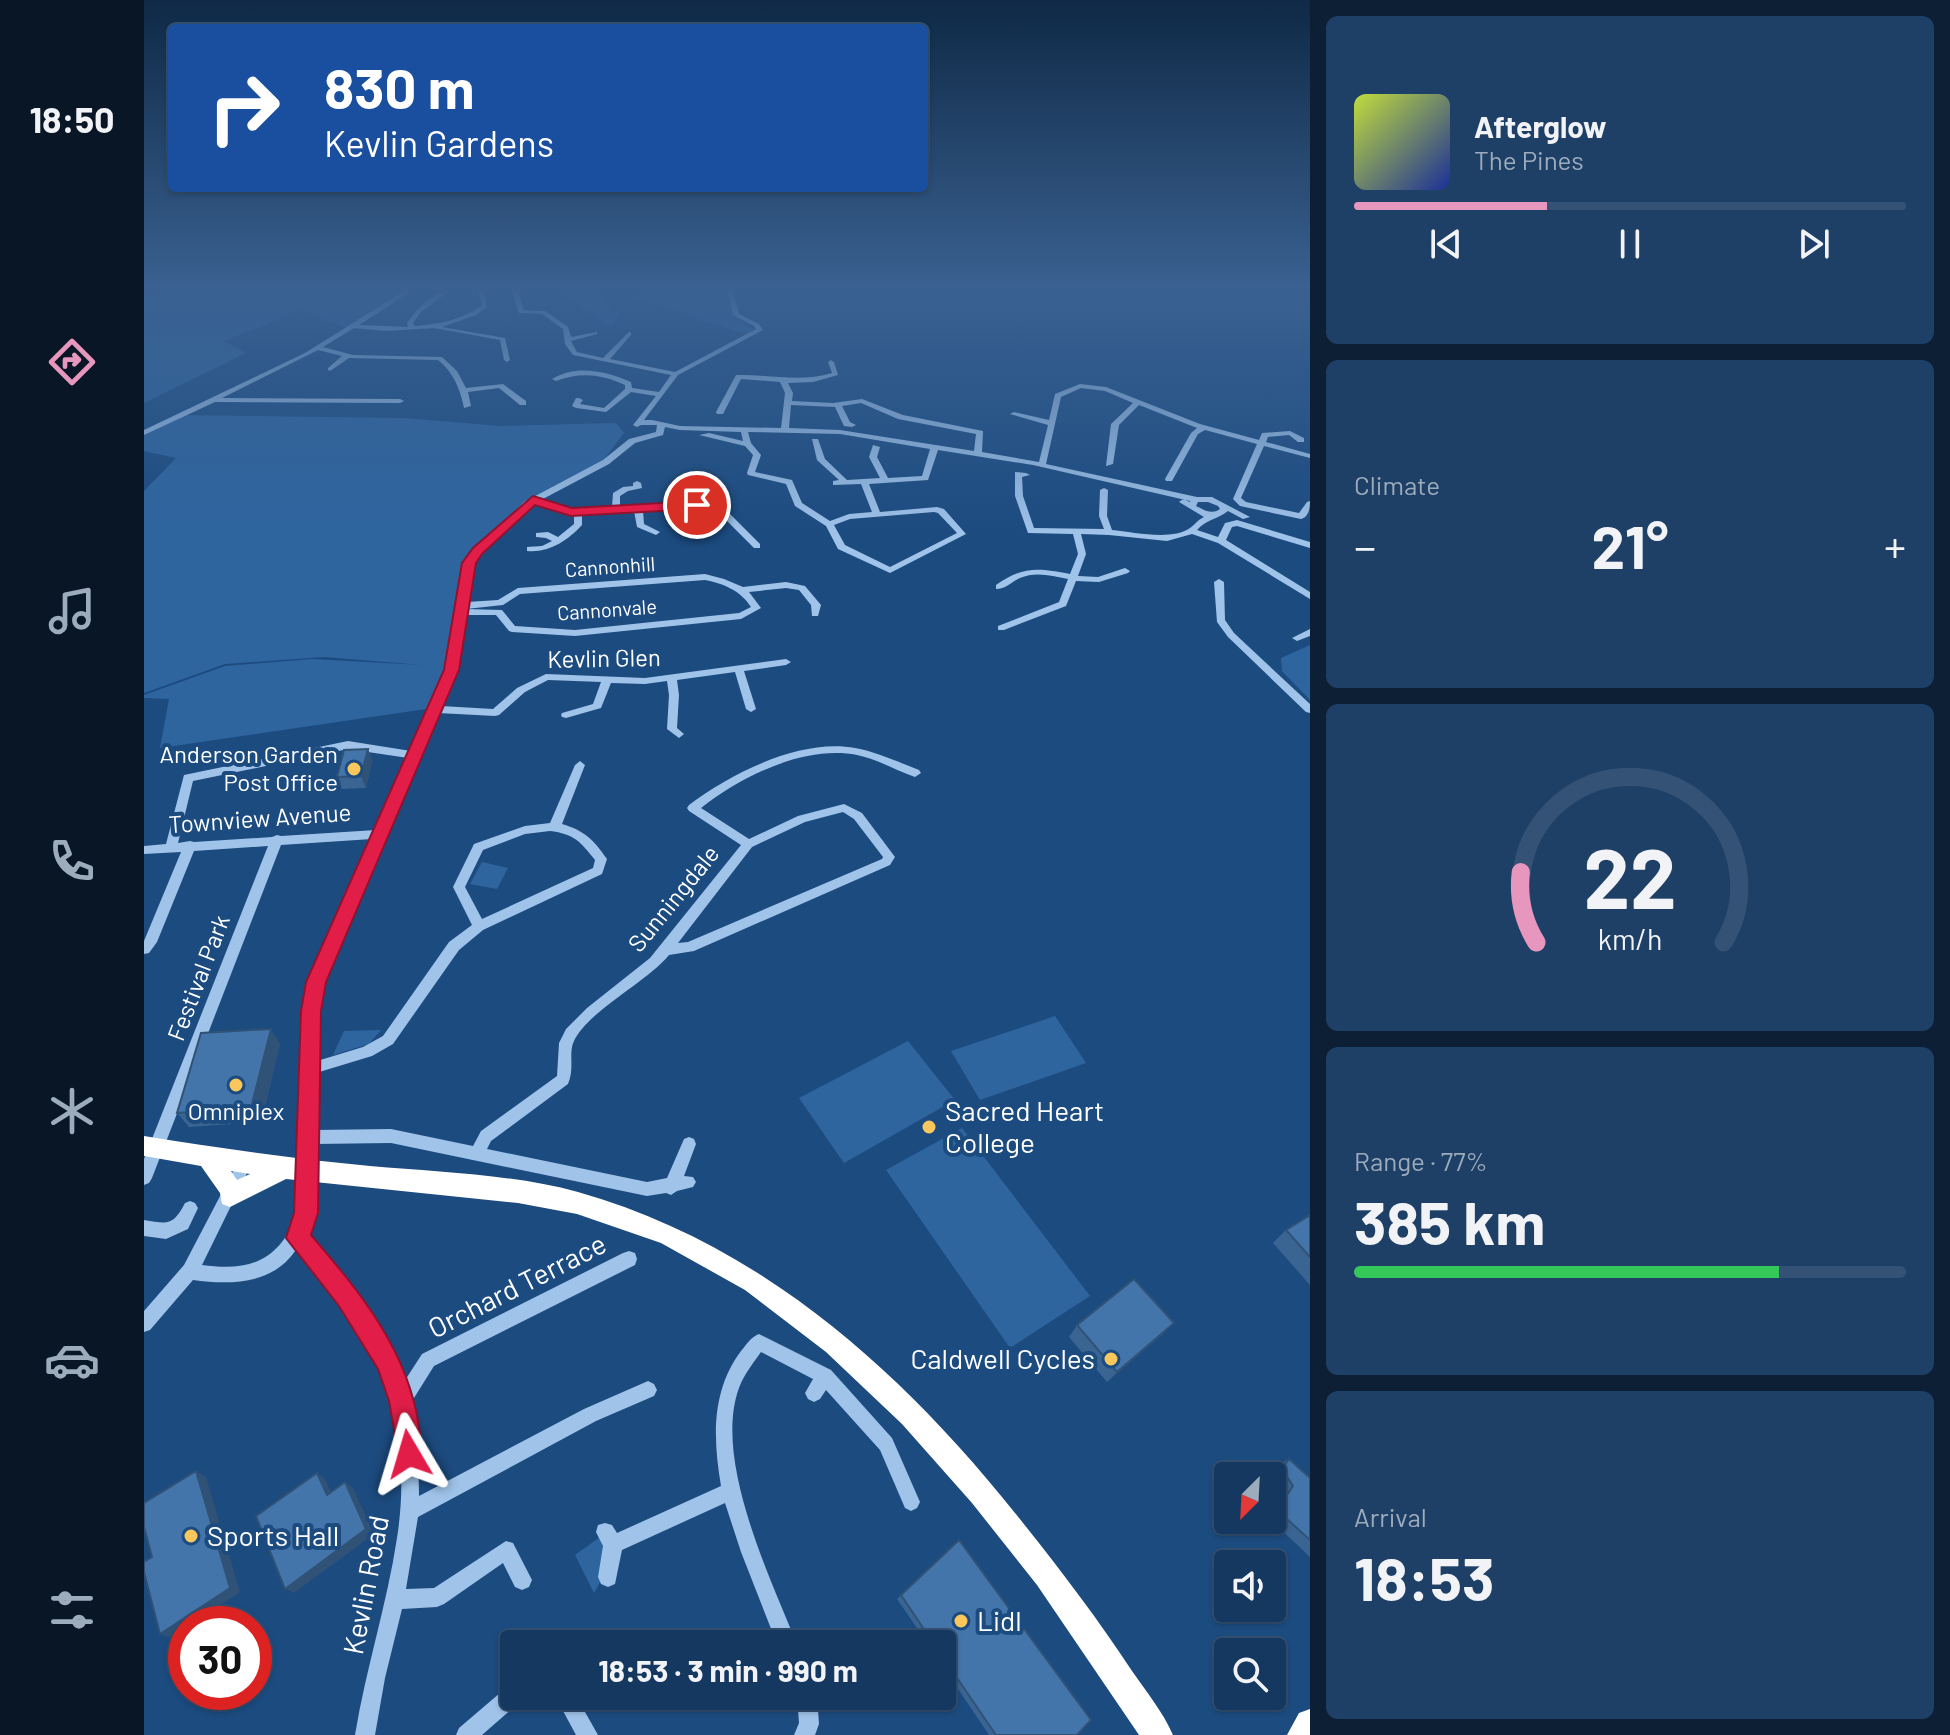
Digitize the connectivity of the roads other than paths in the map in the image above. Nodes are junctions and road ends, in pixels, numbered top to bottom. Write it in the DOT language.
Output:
graph roads {
  1 [pos="269,372"];
  2 [pos="452,372"];
  3 [pos="666,372"];
  4 [pos="680,372"];
  5 [pos="835,372"];
  6 [pos="676,374"];
  7 [pos="556,379"];
  8 [pos="783,380"];
  9 [pos="465,390"];
  10 [pos="629,390"];
  11 [pos="658,394"];
  12 [pos="214,399"];
  13 [pos="579,400"];
  14 [pos="400,401"];
  15 [pos="1138,402"];
  16 [pos="523,403"];
  17 [pos="789,403"];
  18 [pos="838,405"];
  19 [pos="467,406"];
  20 [pos="720,412"];
  21 [pos="1014,414"];
  22 [pos="650,418"];
  23 [pos="922,422"];
  24 [pos="1050,423"];
  25 [pos="852,425"];
  26 [pos="661,428"];
  27 [pos="1203,428"];
  28 [pos="744,429"];
  29 [pos="785,429"];
  30 [pos="636,432"];
  31 [pos="678,432"];
  32 [pos="144,433"];
  33 [pos="917,435"];
  34 [pos="815,441"];
  35 [pos="747,444"];
  36 [pos="1260,444"];
  37 [pos="1307,444"];
  38 [pos="876,447"];
  39 [pos="935,447"];
  40 [pos="978,454"];
  41 [pos="1310,456"];
  42 [pos="1109,464"];
  43 [pos="1042,465"];
  44 [pos="1026,475"];
  45 [pos="885,479"];
  46 [pos="1169,479"];
  47 [pos="864,480"];
  48 [pos="637,483"];
  49 [pos="1104,490"];
  50 [pos="533,500"];
  51 [pos="1310,504"];
  52 [pos="1102,505"];
  53 [pos="1115,506"];
  54 [pos="1196,506"];
  55 [pos="638,508"];
  56 [pos="616,510"];
  57 [pos="1219,511"];
  58 [pos="578,512"];
  59 [pos="877,515"];
  60 [pos="1199,522"];
  61 [pos="829,524"];
  62 [pos="1192,531"];
  63 [pos="1109,532"];
  64 [pos="1077,534"];
  65 [pos="539,535"];
  66 [pos="1310,536"];
  67 [pos="636,538"];
  68 [pos="558,541"];
  69 [pos="1221,541"];
  70 [pos="1310,545"];
  71 [pos="757,546"];
  72 [pos="527,548"];
  73 [pos="1125,571"];
  74 [pos="1072,577"];
  75 [pos="1219,582"];
  76 [pos="999,587"];
  77 [pos="742,590"];
  78 [pos="1310,596"];
  79 [pos="462,609"];
  80 [pos="815,614"];
  81 [pos="1001,628"];
  82 [pos="786,662"];
  83 [pos="739,670"];
  84 [pos="671,677"];
  85 [pos="607,680"];
  86 [pos="435,709"];
  87 [pos="1310,710"];
  88 [pos="752,711"];
  89 [pos="563,716"];
  90 [pos="672,732"];
  91 [pos="414,755"];
  92 [pos="580,765"];
  93 [pos="915,773"];
  94 [pos="554,828"];
  95 [pos="379,834"];
  96 [pos="277,839"];
  97 [pos="748,844"];
  98 [pos="190,845"];
  99 [pos="171,847"];
  100 [pos="144,850"];
  101 [pos="479,926"];
  102 [pos="144,949"];
  103 [pos="665,950"];
  104 [pos="310,1069"];
  105 [pos="309,1137"];
  106 [pos="689,1144"];
  107 [pos="144,1146"];
  108 [pos="476,1154"];
  109 [pos="208,1157"];
  110 [pos="245,1163"];
  111 [pos="273,1170"];
  112 [pos="144,1178"];
  113 [pos="688,1182"];
  114 [pos="671,1188"];
  115 [pos="231,1194"];
  116 [pos="190,1208"];
  117 [pos="144,1228"];
  118 [pos="298,1238"];
  119 [pos="629,1259"];
  120 [pos="190,1271"];
  121 [pos="144,1324"];
  122 [pos="825,1376"];
  123 [pos="648,1390"];
  124 [pos="814,1393"];
  125 [pos="402,1401"];
  126 [pos="729,1492"];
  127 [pos="911,1502"];
  128 [pos="410,1511"];
  129 [pos="608,1577"];
  130 [pos="522,1580"];
  131 [pos="393,1600"];
  132 [pos="782,1630"];
  133 [pos="500,1706"];
  134 [pos="573,1710"];
  135 [pos="808,1710"];
  136 [pos="1310,1724"];
  137 [pos="365,1735"];
  138 [pos="466,1735"];
  139 [pos="588,1735"];
  140 [pos="804,1735"];
  141 [pos="1157,1735"];
  142 [pos="1303,1735"];
  1 -- 12 [label="street"];
  2 -- 9 [label="street"];
  3 -- 6 [label="street"];
  4 -- 6 [label="street"];
  5 -- 8 [label="street"];
  6 -- 11 [label="street"];
  7 -- 10 [label="street"];
  8 -- 17 [label="street"];
  8 -- 20 [label="street"];
  9 -- 16 [label="street"];
  9 -- 19 [label="street"];
  10 -- 11 [label="street"];
  10 -- 13 [label="street"];
  11 -- 22 [label="street"];
  12 -- 14 [label="street"];
  12 -- 32 [label="street"];
  15 -- 24 [label="street"];
  15 -- 27 [label="street"];
  15 -- 42 [label="street"];
  17 -- 18 [label="street"];
  17 -- 29 [label="street"];
  18 -- 23 [label="street"];
  18 -- 25 [label="street"];
  21 -- 24 [label="street"];
  22 -- 26 [label="street"];
  22 -- 30 [label="street"];
  23 -- 33 [label="street"];
  23 -- 40 [label="street"];
  24 -- 43 [label="street"];
  26 -- 30 [label="street"];
  26 -- 31 [label="street"];
  27 -- 36 [label="street"];
  27 -- 46 [label="street"];
  28 -- 29 [label="street"];
  28 -- 31 [label="street"];
  28 -- 35 [label="street"];
  29 -- 39 [label="street"];
  30 -- 50 [label="street"];
  31 -- 35 [label="street"];
  34 -- 47 [label="street"];
  35 -- 61 [label="street"];
  36 -- 37 [label="street"];
  36 -- 41 [label="street"];
  36 -- 51 [label="street"];
  38 -- 45 [label="street"];
  39 -- 40 [label="street"];
  39 -- 45 [label="street"];
  40 -- 43 [label="street"];
  43 -- 54 [label="street"];
  44 -- 64 [label="street"];
  45 -- 47 [label="street"];
  47 -- 59 [label="street"];
  48 -- 56 [label="street"];
  49 -- 52 [label="street"];
  50 -- 58 [label="street"];
  50 -- 79 [label="street"];
  52 -- 53 [label="street"];
  52 -- 63 [label="street"];
  54 -- 57 [label="street"];
  54 -- 57 [label="street"];
  54 -- 60 [label="street"];
  55 -- 56 [label="street"];
  55 -- 67 [label="street"];
  55 -- 71 [label="street"];
  56 -- 58 [label="street"];
  57 -- 60 [label="street"];
  57 -- 66 [label="street"];
  58 -- 68 [label="street"];
  59 -- 61 [label="street"];
  59 -- 61 [label="street"];
  60 -- 62 [label="street"];
  62 -- 63 [label="street"];
  62 -- 69 [label="street"];
  63 -- 64 [label="street"];
  64 -- 74 [label="street"];
  65 -- 68 [label="street"];
  68 -- 72 [label="street"];
  69 -- 70 [label="street"];
  69 -- 78 [label="street"];
  73 -- 74 [label="street"];
  74 -- 76 [label="street"];
  74 -- 81 [label="street"];
  75 -- 87 [label="street"];
  77 -- 79 [label="street, Cannonhill"];
  77 -- 79 [label="street, Cannonvale"];
  77 -- 80 [label="street"];
  79 -- 86 [label="street"];
  82 -- 83 [label="street, Kevlin Glen"];
  83 -- 84 [label="street, Kevlin Glen"];
  83 -- 88 [label="street"];
  84 -- 85 [label="street, Kevlin Glen"];
  84 -- 90 [label="street"];
  85 -- 86 [label="street, Kevlin Glen"];
  85 -- 89 [label="street"];
  86 -- 91 [label="street"];
  91 -- 95 [label="street"];
  91 -- 99 [label="street"];
  92 -- 94 [label="street"];
  93 -- 97 [label="street"];
  94 -- 101 [label="street"];
  94 -- 101 [label="street"];
  95 -- 96 [label="street, Townview Avenue"];
  95 -- 104 [label="street"];
  96 -- 98 [label="street, Townview Avenue"];
  96 -- 112 [label="street, Festival Park"];
  97 -- 103 [label="street, Sunningdale"];
  97 -- 103 [label="street, Sunningdale"];
  98 -- 99 [label="street, Townview Avenue"];
  98 -- 102 [label="street"];
  99 -- 100 [label="street, Townview Avenue"];
  101 -- 104 [label="street"];
  103 -- 108 [label="street, Sunningdale"];
  104 -- 105 [label="street"];
  105 -- 108 [label="street"];
  105 -- 118 [label="street"];
  106 -- 114 [label="street"];
  107 -- 109 [label="highway"];
  108 -- 114 [label="street"];
  109 -- 110 [label="highway"];
  109 -- 115 [label="highway"];
  110 -- 111 [label="highway"];
  110 -- 115 [label="street"];
  111 -- 115 [label="highway"];
  111 -- 141 [label="highway"];
  113 -- 114 [label="street"];
  115 -- 120 [label="street"];
  116 -- 117 [label="street"];
  118 -- 120 [label="street"];
  118 -- 125 [label="street, Kevlin Road"];
  119 -- 125 [label="street, Orchard Terrace"];
  120 -- 121 [label="street"];
  122 -- 124 [label="street"];
  122 -- 126 [label="street"];
  122 -- 127 [label="street"];
  123 -- 128 [label="street"];
  125 -- 128 [label="street, Kevlin Road"];
  126 -- 129 [label="street"];
  126 -- 132 [label="street"];
  128 -- 131 [label="street, Kevlin Road"];
  130 -- 131 [label="street"];
  131 -- 137 [label="street, Kevlin Road"];
  133 -- 138 [label="street"];
  134 -- 139 [label="street"];
  135 -- 140 [label="street"];
  136 -- 142 [label="highway"];
}
